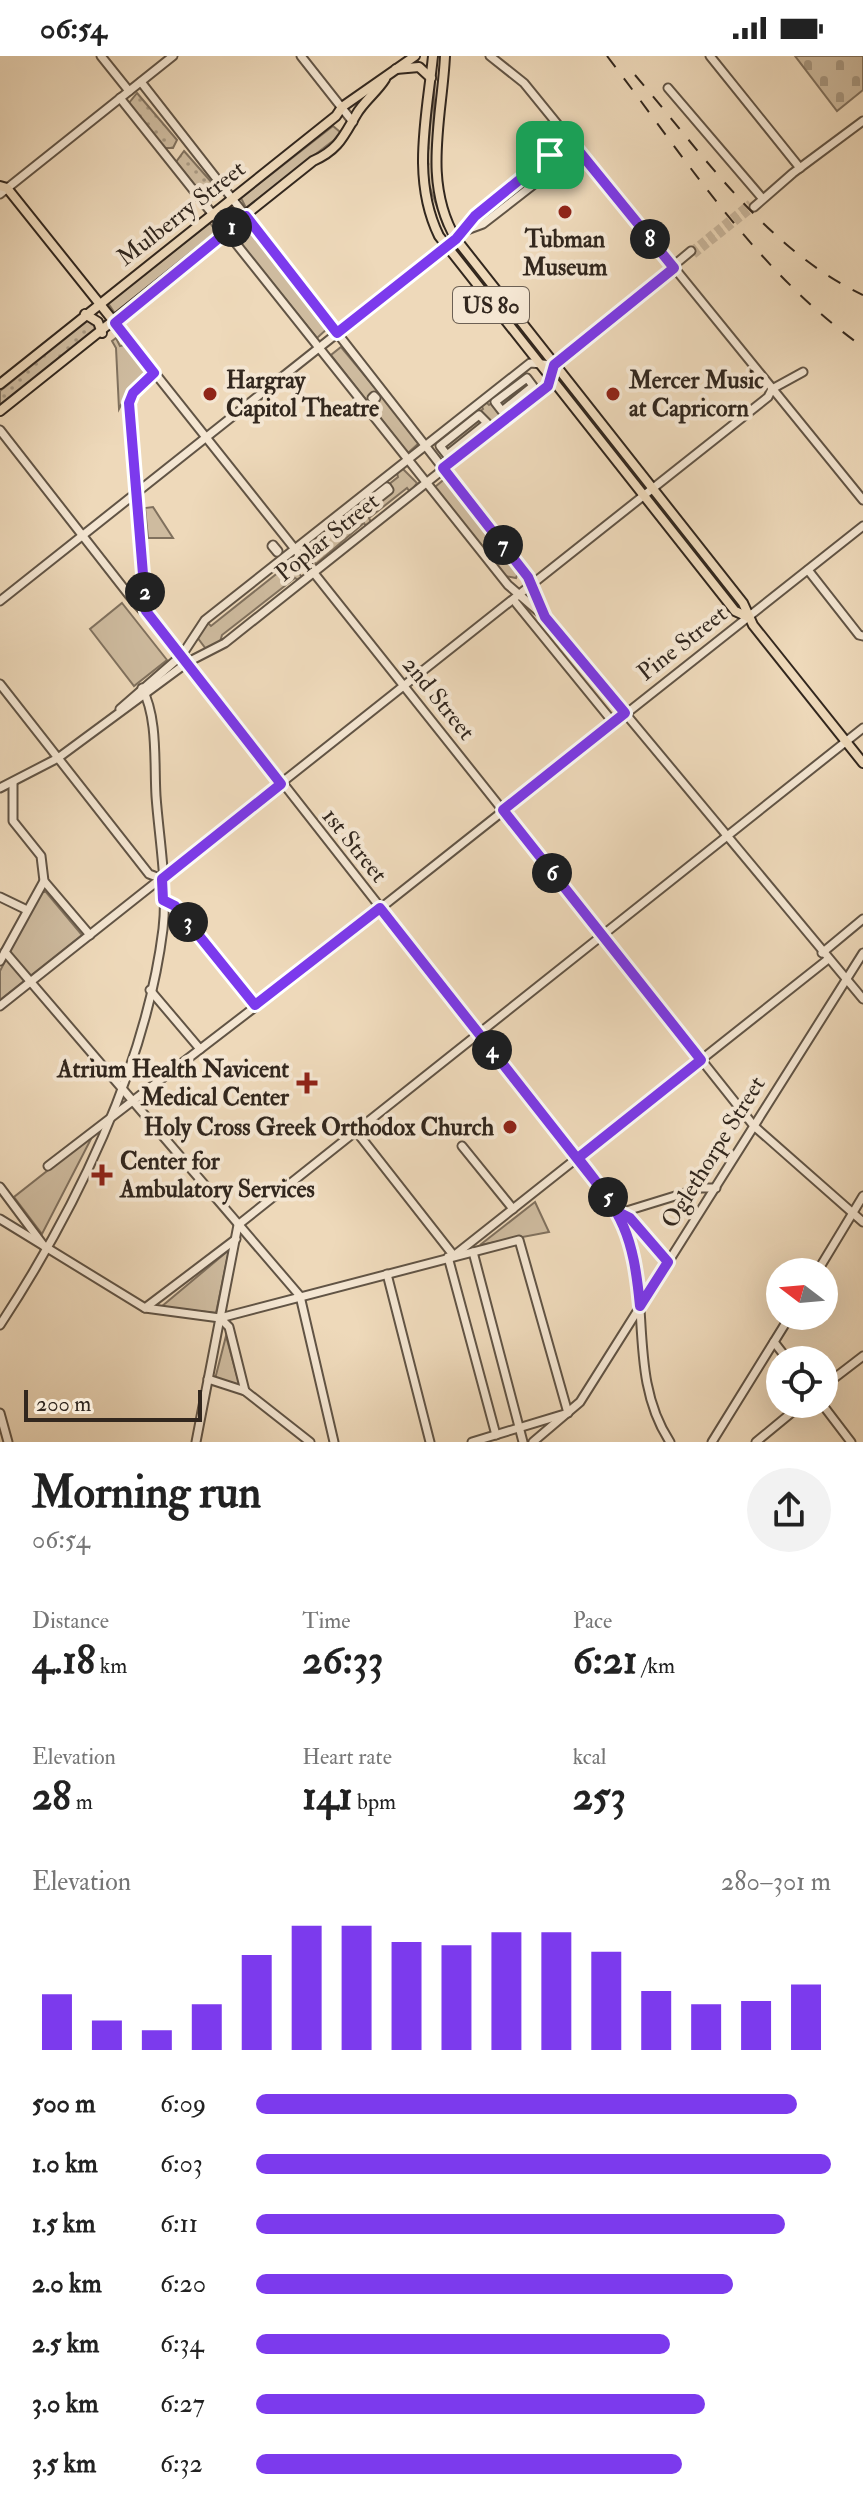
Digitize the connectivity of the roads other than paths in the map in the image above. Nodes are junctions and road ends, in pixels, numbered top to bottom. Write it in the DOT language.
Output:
graph roads {
  1 [pos="101,56"];
  2 [pos="173,56"];
  3 [pos="301,56"];
  4 [pos="404,56"];
  5 [pos="415,56"];
  6 [pos="433,56"];
  7 [pos="445,56"];
  8 [pos="490,56"];
  9 [pos="710,56"];
  10 [pos="392,72"];
  11 [pos="431,78"];
  12 [pos="141,82"];
  13 [pos="668,88"];
  14 [pos="129,91"];
  15 [pos="120,98"];
  16 [pos="342,107"];
  17 [pos="863,121"];
  18 [pos="353,122"];
  19 [pos="571,141"];
  20 [pos="578,150"];
  21 [pos="550,155"];
  22 [pos="558,165"];
  23 [pos="800,168"];
  24 [pos="2,189"];
  25 [pos="233,198"];
  26 [pos="211,214"];
  27 [pos="246,216"];
  28 [pos="464,231"];
  29 [pos="225,233"];
  30 [pos="456,239"];
  31 [pos="446,247"];
  32 [pos="693,253"];
  33 [pos="674,268"];
  34 [pos="99,303"];
  35 [pos="85,314"];
  36 [pos="115,323"];
  37 [pos="102,333"];
  38 [pos="337,333"];
  39 [pos="318,348"];
  40 [pos="541,349"];
  41 [pos="537,363"];
  42 [pos="554,365"];
  43 [pos="803,372"];
  44 [pos="154,373"];
  45 [pos="550,379"];
  46 [pos="0,384"];
  47 [pos="772,389"];
  48 [pos="2,407"];
  49 [pos="502,411"];
  50 [pos="479,415"];
  51 [pos="0,430"];
  52 [pos="207,438"];
  53 [pos="426,446"];
  54 [pos="408,460"];
  55 [pos="443,468"];
  56 [pos="426,482"];
  57 [pos="652,488"];
  58 [pos="136,493"];
  59 [pos="642,496"];
  60 [pos="863,500"];
  61 [pos="863,526"];
  62 [pos="83,535"];
  63 [pos="294,550"];
  64 [pos="808,570"];
  65 [pos="313,574"];
  66 [pos="531,584"];
  67 [pos="517,599"];
  68 [pos="0,601"];
  69 [pos="146,611"];
  70 [pos="545,617"];
  71 [pos="748,617"];
  72 [pos="863,636"];
  73 [pos="182,655"];
  74 [pos="188,662"];
  75 [pos="0,684"];
  76 [pos="404,685"];
  77 [pos="144,692"];
  78 [pos="625,713"];
  79 [pos="608,716"];
  80 [pos="863,728"];
  81 [pos="846,741"];
  82 [pos="58,758"];
  83 [pos="863,763"];
  84 [pos="13,782"];
  85 [pos="281,784"];
  86 [pos="0,788"];
  87 [pos="503,810"];
  88 [pos="726,837"];
  89 [pos="162,879"];
  90 [pos="44,881"];
  91 [pos="0,897"];
  92 [pos="163,900"];
  93 [pos="380,908"];
  94 [pos="27,910"];
  95 [pos="863,919"];
  96 [pos="90,935"];
  97 [pos="603,935"];
  98 [pos="5,952"];
  99 [pos="863,953"];
  100 [pos="824,956"];
  101 [pos="0,961"];
  102 [pos="845,980"];
  103 [pos="32,982"];
  104 [pos="150,990"];
  105 [pos="863,999"];
  106 [pos="255,1005"];
  107 [pos="0,1006"];
  108 [pos="479,1033"];
  109 [pos="200,1049"];
  110 [pos="701,1060"];
  111 [pos="125,1091"];
  112 [pos="134,1101"];
  113 [pos="112,1117"];
  114 [pos="754,1126"];
  115 [pos="356,1131"];
  116 [pos="462,1146"];
  117 [pos="578,1158"];
  118 [pos="48,1166"];
  119 [pos="0,1187"];
  120 [pos="716,1188"];
  121 [pos="863,1196"];
  122 [pos="8,1197"];
  123 [pos="0,1204"];
  124 [pos="513,1209"];
  125 [pos="854,1210"];
  126 [pos="620,1213"];
  127 [pos="0,1219"];
  128 [pos="863,1222"];
  129 [pos="238,1225"];
  130 [pos="236,1239"];
  131 [pos="46,1249"];
  132 [pos="473,1252"];
  133 [pos="451,1256"];
  134 [pos="825,1258"];
  135 [pos="668,1262"];
  136 [pos="387,1274"];
  137 [pos="300,1296"];
  138 [pos="640,1306"];
  139 [pos="145,1308"];
  140 [pos="220,1318"];
  141 [pos="0,1325"];
  142 [pos="781,1330"];
  143 [pos="622,1335"];
  144 [pos="642,1341"];
  145 [pos="774,1342"];
  146 [pos="777,1346"];
  147 [pos="863,1356"];
  148 [pos="838,1375"];
  149 [pos="208,1379"];
  150 [pos="245,1391"];
  151 [pos="0,1413"];
  152 [pos="568,1413"];
  153 [pos="785,1418"];
  154 [pos="833,1418"];
  155 [pos="519,1428"];
  156 [pos="496,1435"];
  157 [pos="8,1442"];
  158 [pos="196,1442"];
  159 [pos="310,1442"];
  160 [pos="334,1442"];
  161 [pos="430,1442"];
  162 [pos="472,1442"];
  163 [pos="523,1442"];
  164 [pos="533,1442"];
  165 [pos="670,1442"];
  166 [pos="712,1442"];
  167 [pos="756,1442"];
  168 [pos="851,1442"];
  1 -- 14 [label="street"];
  2 -- 12 [label="street"];
  3 -- 16 [label="street"];
  4 -- 10 [label="main road"];
  5 -- 10 [label="main road, Mulberry Street"];
  6 -- 11 [label="main road, US 80"];
  7 -- 30 [label="main road, US 80"];
  8 -- 19 [label="street"];
  9 -- 23 [label="street"];
  10 -- 11 [label="main road"];
  10 -- 16 [label="main road, Mulberry Street"];
  10 -- 18 [label="main road, Mulberry Street"];
  11 -- 31 [label="main road, US 80"];
  12 -- 14 [label="street"];
  12 -- 25 [label="street"];
  13 -- 23 [label="street"];
  14 -- 15 [label="street"];
  15 -- 24 [label="street"];
  15 -- 26 [label="street"];
  16 -- 18 [label="street"];
  16 -- 25 [label="main road, Mulberry Street"];
  17 -- 23 [label="street"];
  18 -- 27 [label="main road, Mulberry Street"];
  19 -- 20 [label="street"];
  19 -- 21 [label="street"];
  20 -- 22 [label="street"];
  20 -- 33 [label="street"];
  21 -- 22 [label="street"];
  21 -- 28 [label="street"];
  22 -- 28 [label="street"];
  24 -- 34 [label="main road, 2nd Street"];
  25 -- 26 [label="main road, Mulberry Street"];
  25 -- 27 [label="street"];
  26 -- 29 [label="street"];
  26 -- 34 [label="main road, Mulberry Street"];
  27 -- 29 [label="main road, Mulberry Street"];
  27 -- 38 [label="street"];
  28 -- 30 [label="street"];
  29 -- 36 [label="main road, Mulberry Street"];
  29 -- 39 [label="street"];
  30 -- 31 [label="street"];
  30 -- 40 [label="main road, US 80"];
  31 -- 38 [label="street"];
  31 -- 41 [label="main road, US 80"];
  32 -- 33 [label="street"];
  33 -- 42 [label="street"];
  33 -- 47 [label="street"];
  34 -- 35 [label="main road, Mulberry Street"];
  34 -- 36 [label="main road, 2nd Street"];
  35 -- 37 [label="main road"];
  35 -- 46 [label="main road, Mulberry Street"];
  36 -- 37 [label="main road, Mulberry Street"];
  36 -- 44 [label="street, 2nd Street"];
  37 -- 48 [label="main road, Mulberry Street"];
  38 -- 39 [label="street"];
  38 -- 53 [label="street"];
  39 -- 52 [label="street"];
  39 -- 54 [label="street"];
  40 -- 41 [label="street"];
  40 -- 42 [label="main road, US 80"];
  41 -- 42 [label="street"];
  41 -- 45 [label="main road, US 80"];
  41 -- 53 [label="street, Poplar Street"];
  42 -- 45 [label="street, Poplar Street"];
  42 -- 57 [label="main road, US 80"];
  43 -- 47 [label="street"];
  44 -- 52 [label="street, 2nd Street"];
  44 -- 58 [label="street"];
  45 -- 55 [label="street, Poplar Street"];
  45 -- 59 [label="main road, US 80"];
  47 -- 57 [label="street"];
  47 -- 60 [label="street"];
  49 -- 49 [label="street"];
  50 -- 50 [label="street"];
  51 -- 62 [label="street, 1st Street"];
  52 -- 58 [label="street"];
  52 -- 63 [label="street, 2nd Street"];
  53 -- 54 [label="street, Poplar Street"];
  53 -- 55 [label="street"];
  54 -- 56 [label="street"];
  54 -- 63 [label="street, Poplar Street"];
  55 -- 56 [label="street, Poplar Street"];
  55 -- 66 [label="street"];
  56 -- 65 [label="street, Poplar Street"];
  56 -- 67 [label="street"];
  57 -- 59 [label="street"];
  57 -- 71 [label="main road, US 80"];
  58 -- 62 [label="street"];
  58 -- 69 [label="street"];
  59 -- 66 [label="street"];
  59 -- 71 [label="main road, US 80"];
  61 -- 64 [label="street, Pine Street"];
  62 -- 68 [label="street"];
  62 -- 69 [label="street, 1st Street"];
  63 -- 65 [label="street, 2nd Street"];
  63 -- 73 [label="street, Poplar Street"];
  64 -- 71 [label="street, Pine Street"];
  64 -- 72 [label="street"];
  65 -- 74 [label="street, Poplar Street"];
  65 -- 76 [label="street, 2nd Street"];
  66 -- 67 [label="street"];
  66 -- 70 [label="street"];
  67 -- 70 [label="street"];
  67 -- 76 [label="street"];
  67 -- 79 [label="street"];
  69 -- 73 [label="street, 1st Street"];
  70 -- 78 [label="street"];
  71 -- 78 [label="street, Pine Street"];
  71 -- 81 [label="main road, US 80"];
  73 -- 74 [label="street, 1st Street"];
  73 -- 77 [label="street, Poplar Street"];
  74 -- 77 [label="street, Poplar Street"];
  74 -- 85 [label="street, 1st Street"];
  75 -- 82 [label="street"];
  76 -- 85 [label="street"];
  76 -- 87 [label="street, 2nd Street"];
  77 -- 82 [label="street, Poplar Street"];
  77 -- 89 [label="street"];
  78 -- 87 [label="street, Pine Street"];
  78 -- 88 [label="street"];
  80 -- 81 [label="street"];
  81 -- 83 [label="main road, US 80"];
  81 -- 88 [label="street"];
  82 -- 84 [label="street, Poplar Street"];
  82 -- 89 [label="street"];
  84 -- 86 [label="street, Poplar Street"];
  84 -- 90 [label="street"];
  85 -- 89 [label="street"];
  85 -- 93 [label="street, 1st Street"];
  87 -- 93 [label="street, Pine Street"];
  87 -- 97 [label="street, 2nd Street"];
  88 -- 97 [label="street"];
  88 -- 100 [label="street"];
  89 -- 92 [label="street"];
  89 -- 96 [label="street"];
  90 -- 94 [label="street"];
  90 -- 96 [label="street"];
  91 -- 94 [label="street"];
  92 -- 104 [label="street"];
  92 -- 106 [label="street"];
  93 -- 106 [label="street, Pine Street"];
  93 -- 108 [label="street, 1st Street"];
  94 -- 98 [label="street"];
  95 -- 100 [label="street"];
  96 -- 103 [label="street"];
  97 -- 108 [label="street"];
  97 -- 110 [label="street, 2nd Street"];
  98 -- 101 [label="street"];
  98 -- 103 [label="street"];
  99 -- 102 [label="street, Oglethorpe Street"];
  100 -- 102 [label="street"];
  100 -- 110 [label="street"];
  102 -- 105 [label="street"];
  102 -- 114 [label="street, Oglethorpe Street"];
  103 -- 107 [label="street"];
  103 -- 111 [label="street"];
  104 -- 109 [label="street"];
  104 -- 111 [label="street"];
  106 -- 109 [label="street, Pine Street"];
  108 -- 115 [label="street"];
  108 -- 117 [label="street, 1st Street"];
  109 -- 112 [label="street, Pine Street"];
  110 -- 114 [label="street, 2nd Street"];
  110 -- 117 [label="street"];
  111 -- 112 [label="street"];
  111 -- 113 [label="street"];
  112 -- 113 [label="street, Pine Street"];
  112 -- 129 [label="street"];
  113 -- 118 [label="street, Pine Street"];
  113 -- 131 [label="street"];
  114 -- 120 [label="street, Oglethorpe Street"];
  114 -- 125 [label="street, 2nd Street"];
  115 -- 129 [label="street"];
  115 -- 133 [label="street"];
  116 -- 124 [label="street"];
  117 -- 124 [label="street"];
  117 -- 126 [label="street, 1st Street"];
  119 -- 122 [label="street"];
  120 -- 126 [label="street"];
  120 -- 135 [label="street, Oglethorpe Street"];
  121 -- 125 [label="street"];
  122 -- 123 [label="street"];
  122 -- 131 [label="street"];
  124 -- 133 [label="street"];
  125 -- 128 [label="street, 2nd Street"];
  125 -- 134 [label="street"];
  126 -- 135 [label="street"];
  126 -- 138 [label="street, 1st Street"];
  127 -- 131 [label="street"];
  129 -- 130 [label="street"];
  129 -- 137 [label="street"];
  130 -- 139 [label="street"];
  130 -- 140 [label="street"];
  131 -- 139 [label="street"];
  131 -- 141 [label="street"];
  132 -- 133 [label="street"];
  132 -- 152 [label="street"];
  132 -- 155 [label="street"];
  133 -- 136 [label="street"];
  133 -- 156 [label="street"];
  135 -- 138 [label="street, Oglethorpe Street"];
  136 -- 137 [label="street"];
  136 -- 161 [label="street"];
  137 -- 140 [label="street"];
  137 -- 160 [label="street"];
  138 -- 143 [label="street, Oglethorpe Street"];
  138 -- 144 [label="street, 1st Street"];
  139 -- 140 [label="street"];
  140 -- 149 [label="street"];
  140 -- 150 [label="street"];
  142 -- 145 [label="street"];
  143 -- 144 [label="street"];
  143 -- 152 [label="street, Oglethorpe Street"];
  144 -- 165 [label="street, 1st Street"];
  145 -- 146 [label="street"];
  145 -- 166 [label="street"];
  147 -- 148 [label="street"];
  149 -- 150 [label="street"];
  149 -- 158 [label="street"];
  150 -- 159 [label="street"];
  151 -- 157 [label="street"];
  152 -- 155 [label="street"];
  152 -- 164 [label="street, Oglethorpe Street"];
  153 -- 167 [label="street"];
  154 -- 168 [label="street"];
  155 -- 156 [label="street"];
  155 -- 163 [label="street"];
  156 -- 162 [label="street"];
}
